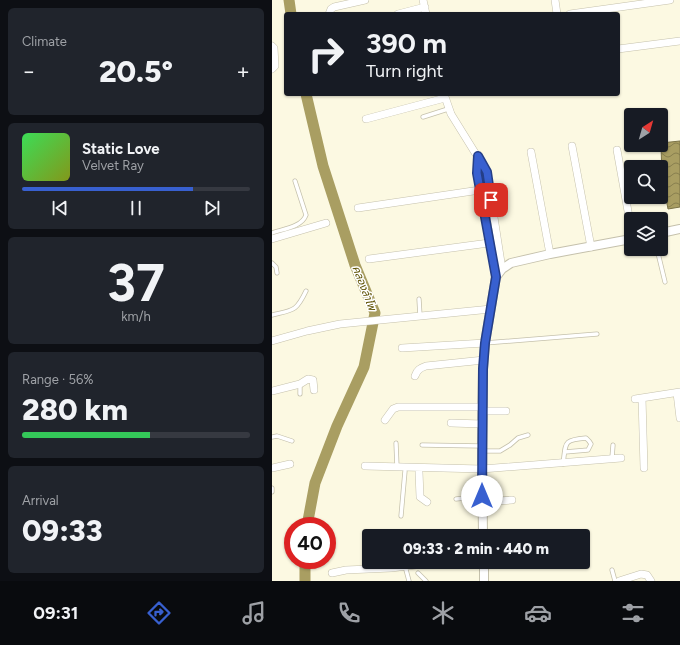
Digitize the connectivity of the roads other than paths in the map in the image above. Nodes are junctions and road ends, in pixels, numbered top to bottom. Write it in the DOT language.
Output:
graph roads {
  1 [pos="365,0"];
  2 [pos="555,0"];
  3 [pos="670,0"];
  4 [pos="425,7"];
  5 [pos="330,12"];
  6 [pos="406,12"];
  7 [pos="557,12"];
  8 [pos="584,12"];
  9 [pos="680,40"];
  10 [pos="272,46"];
  11 [pos="620,49"];
  12 [pos="272,69"];
  13 [pos="444,96"];
  14 [pos="448,109"];
  15 [pos="423,117"];
  16 [pos="366,119"];
  17 [pos="572,146"];
  18 [pos="617,150"];
  19 [pos="531,152"];
  20 [pos="478,156"];
  21 [pos="295,181"];
  22 [pos="480,190"];
  23 [pos="358,208"];
  24 [pos="628,212"];
  25 [pos="326,224"];
  26 [pos="680,229"];
  27 [pos="668,232"];
  28 [pos="272,233"];
  29 [pos="272,239"];
  30 [pos="624,240"];
  31 [pos="489,243"];
  32 [pos="591,247"];
  33 [pos="550,254"];
  34 [pos="659,256"];
  35 [pos="369,259"];
  36 [pos="272,263"];
  37 [pos="502,269"];
  38 [pos="277,273"];
  39 [pos="496,277"];
  40 [pos="665,282"];
  41 [pos="306,291"];
  42 [pos="419,299"];
  43 [pos="491,308"];
  44 [pos="272,315"];
  45 [pos="420,316"];
  46 [pos="597,334"];
  47 [pos="272,341"];
  48 [pos="485,343"];
  49 [pos="402,348"];
  50 [pos="484,360"];
  51 [pos="415,376"];
  52 [pos="300,384"];
  53 [pos="314,390"];
  54 [pos="272,391"];
  55 [pos="678,393"];
  56 [pos="300,394"];
  57 [pos="483,409"];
  58 [pos="506,411"];
  59 [pos="680,418"];
  60 [pos="385,420"];
  61 [pos="451,423"];
  62 [pos="482,424"];
  63 [pos="528,435"];
  64 [pos="272,437"];
  65 [pos="292,441"];
  66 [pos="396,443"];
  67 [pos="422,445"];
  68 [pos="613,445"];
  69 [pos="482,449"];
  70 [pos="565,452"];
  71 [pos="621,458"];
  72 [pos="612,459"];
  73 [pos="290,464"];
  74 [pos="563,464"];
  75 [pos="365,466"];
  76 [pos="397,467"];
  77 [pos="272,468"];
  78 [pos="644,468"];
  79 [pos="384,471"];
  80 [pos="482,471"];
  81 [pos="405,472"];
  82 [pos="419,472"];
  83 [pos="272,488"];
  84 [pos="272,492"];
  85 [pos="456,499"];
  86 [pos="482,499"];
  87 [pos="512,500"];
  88 [pos="427,502"];
  89 [pos="401,516"];
  90 [pos="483,529"];
  91 [pos="362,569"];
  92 [pos="406,569"];
  93 [pos="484,569"];
  94 [pos="612,570"];
  95 [pos="332,573"];
  96 [pos="418,573"];
  97 [pos="409,581"];
  98 [pos="426,581"];
  99 [pos="484,581"];
  100 [pos="615,581"];
  101 [pos="619,581"];
  102 [pos="651,581"];
  1 -- 5 [label="street"];
  2 -- 7 [label="street"];
  3 -- 8 [label="street"];
  4 -- 6 [label="street"];
  9 -- 11 [label="street"];
  10 -- 12 [label="street"];
  13 -- 14 [label="street"];
  13 -- 16 [label="street"];
  14 -- 15 [label="lane"];
  14 -- 20 [label="street"];
  17 -- 32 [label="street"];
  18 -- 24 [label="street"];
  19 -- 33 [label="street"];
  20 -- 22 [label="street"];
  20 -- 37 [label="street"];
  21 -- 28 [label="lane"];
  22 -- 23 [label="street"];
  22 -- 31 [label="street"];
  25 -- 29 [label="street"];
  26 -- 27 [label="street"];
  30 -- 32 [label="street"];
  31 -- 35 [label="street"];
  31 -- 39 [label="street"];
  32 -- 33 [label="street"];
  33 -- 37 [label="street"];
  34 -- 40 [label="lane"];
  36 -- 38 [label="lane"];
  37 -- 39 [label="street"];
  39 -- 43 [label="street"];
  41 -- 44 [label="lane"];
  42 -- 45 [label="lane"];
  43 -- 45 [label="street"];
  43 -- 48 [label="street"];
  45 -- 47 [label="street"];
  46 -- 48 [label="lane"];
  48 -- 49 [label="street"];
  48 -- 50 [label="street"];
  50 -- 51 [label="street"];
  50 -- 57 [label="street"];
  52 -- 53 [label="street"];
  52 -- 54 [label="street"];
  52 -- 56 [label="lane"];
  55 -- 59 [label="street"];
  55 -- 78 [label="street"];
  57 -- 58 [label="street"];
  57 -- 60 [label="street"];
  57 -- 62 [label="street"];
  61 -- 62 [label="street"];
  62 -- 69 [label="street"];
  63 -- 69 [label="lane"];
  64 -- 65 [label="lane"];
  66 -- 76 [label="lane"];
  67 -- 69 [label="lane"];
  68 -- 72 [label="lane"];
  69 -- 80 [label="street"];
  70 -- 70 [label="lane"];
  70 -- 74 [label="lane"];
  71 -- 72 [label="street"];
  72 -- 74 [label="street"];
  73 -- 77 [label="street"];
  74 -- 80 [label="street"];
  75 -- 76 [label="street"];
  76 -- 80 [label="street"];
  79 -- 81 [label="street"];
  80 -- 82 [label="street"];
  80 -- 86 [label="street"];
  81 -- 82 [label="street"];
  81 -- 89 [label="lane"];
  82 -- 88 [label="street"];
  83 -- 84 [label="lane"];
  85 -- 86 [label="lane"];
  86 -- 87 [label="street"];
  86 -- 90 [label="street"];
  91 -- 95 [label="street"];
  92 -- 97 [label="lane"];
  93 -- 99 [label="street"];
  94 -- 100 [label="lane"];
  96 -- 98 [label="lane"];
  101 -- 102 [label="street"];
}
